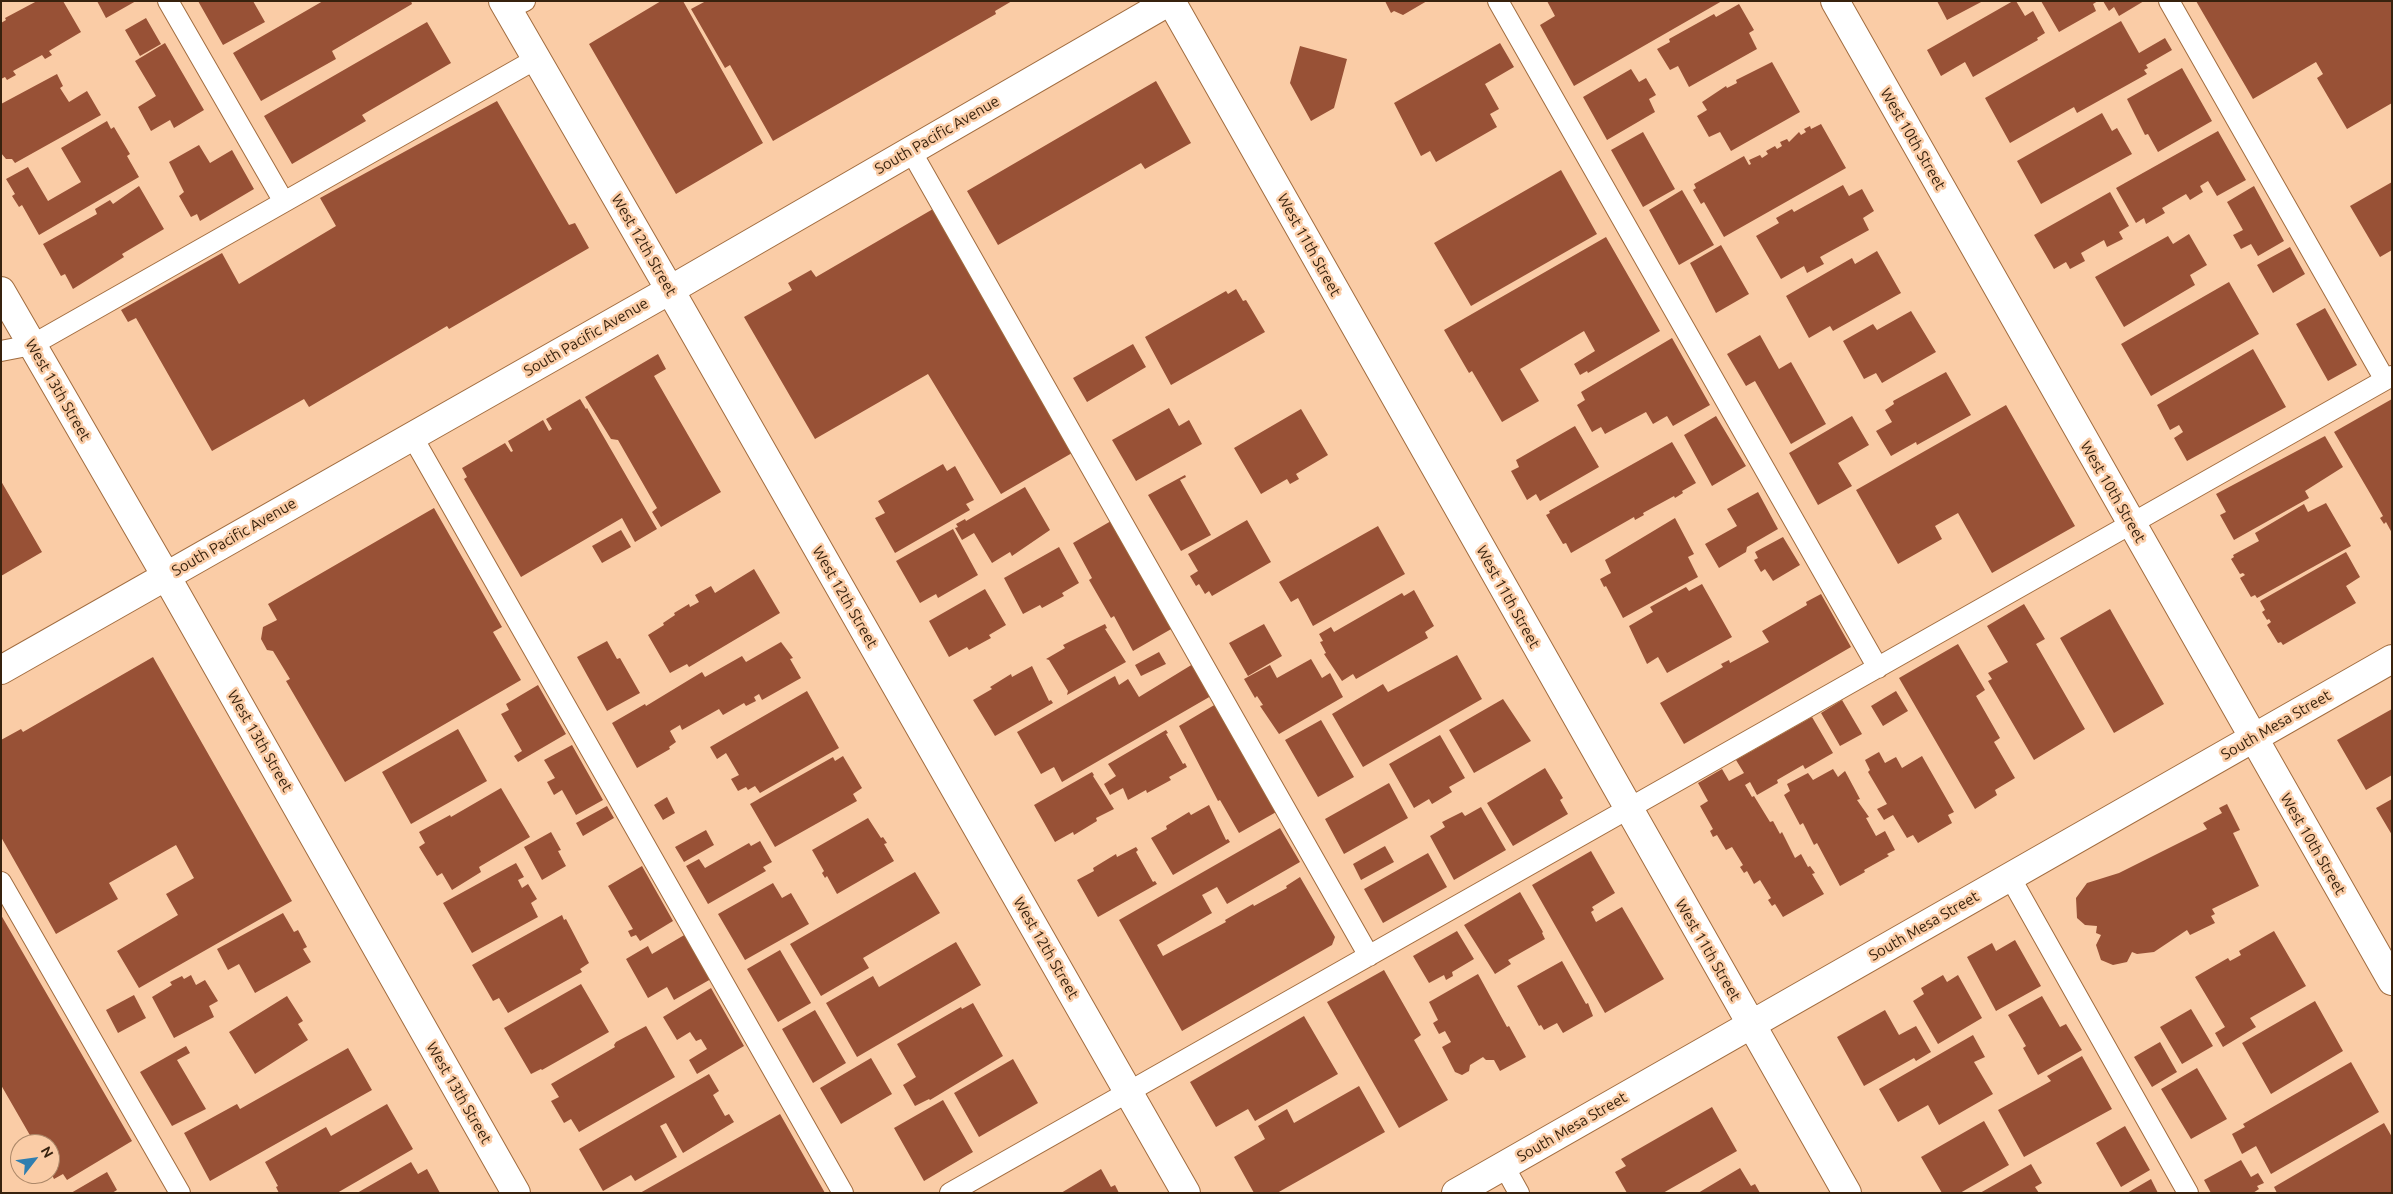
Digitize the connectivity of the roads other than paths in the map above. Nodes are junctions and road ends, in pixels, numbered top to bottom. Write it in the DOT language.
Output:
graph roads {
  1 [pos="168,1"];
  2 [pos="1170,1"];
  3 [pos="1498,1"];
  4 [pos="1835,1"];
  5 [pos="2168,1"];
  6 [pos="512,4"];
  7 [pos="536,59"];
  8 [pos="911,151"];
  9 [pos="284,202"];
  10 [pos="670,290"];
  11 [pos="1,291"];
  12 [pos="32,345"];
  13 [pos="1,351"];
  14 [pos="2389,378"];
  15 [pos="412,436"];
  16 [pos="2131,525"];
  17 [pos="166,576"];
  18 [pos="2392,659"];
  19 [pos="1878,668"];
  20 [pos="1,670"];
  21 [pos="2253,739"];
  22 [pos="1628,809"];
  23 [pos="2010,877"];
  24 [pos="1,882"];
  25 [pos="1369,956"];
  26 [pos="2392,981"];
  27 [pos="1751,1026"];
  28 [pos="1129,1093"];
  29 [pos="1504,1166"];
  30 [pos="180,1193"];
  31 [pos="516,1193"];
  32 [pos="843,1193"];
  33 [pos="950,1193"];
  34 [pos="1186,1193"];
  35 [pos="1456,1193"];
  36 [pos="1519,1193"];
  37 [pos="1847,1193"];
  38 [pos="2188,1193"];
  1 -- 9 [label="lane"];
  2 -- 8 [label="street, South Pacific Avenue"];
  2 -- 22 [label="street, West 11th Street"];
  3 -- 19 [label="lane"];
  4 -- 16 [label="street, West 10th Street"];
  5 -- 14 [label="lane"];
  6 -- 7 [label="street, West 12th Street"];
  7 -- 9 [label="lane"];
  7 -- 10 [label="street, West 12th Street"];
  8 -- 10 [label="street, South Pacific Avenue"];
  8 -- 25 [label="lane"];
  9 -- 12 [label="lane"];
  10 -- 15 [label="street, South Pacific Avenue"];
  10 -- 28 [label="street, West 12th Street"];
  11 -- 12 [label="street, West 13th Street"];
  12 -- 13 [label="lane"];
  12 -- 17 [label="street, West 13th Street"];
  14 -- 16 [label="lane"];
  15 -- 17 [label="street, South Pacific Avenue"];
  15 -- 32 [label="lane"];
  16 -- 19 [label="lane"];
  16 -- 21 [label="street, West 10th Street"];
  17 -- 20 [label="street, South Pacific Avenue"];
  17 -- 31 [label="street, West 13th Street"];
  18 -- 21 [label="street, South Mesa Street"];
  19 -- 22 [label="lane"];
  21 -- 23 [label="street, South Mesa Street"];
  21 -- 26 [label="street, West 10th Street"];
  22 -- 25 [label="lane"];
  22 -- 27 [label="street, West 11th Street"];
  23 -- 27 [label="street, South Mesa Street"];
  23 -- 38 [label="lane"];
  24 -- 30 [label="lane"];
  25 -- 28 [label="lane"];
  27 -- 29 [label="street, South Mesa Street"];
  27 -- 37 [label="street, West 11th Street"];
  28 -- 33 [label="lane"];
  28 -- 34 [label="street, West 12th Street"];
  29 -- 35 [label="street, South Mesa Street"];
  29 -- 36 [label="lane"];
}
